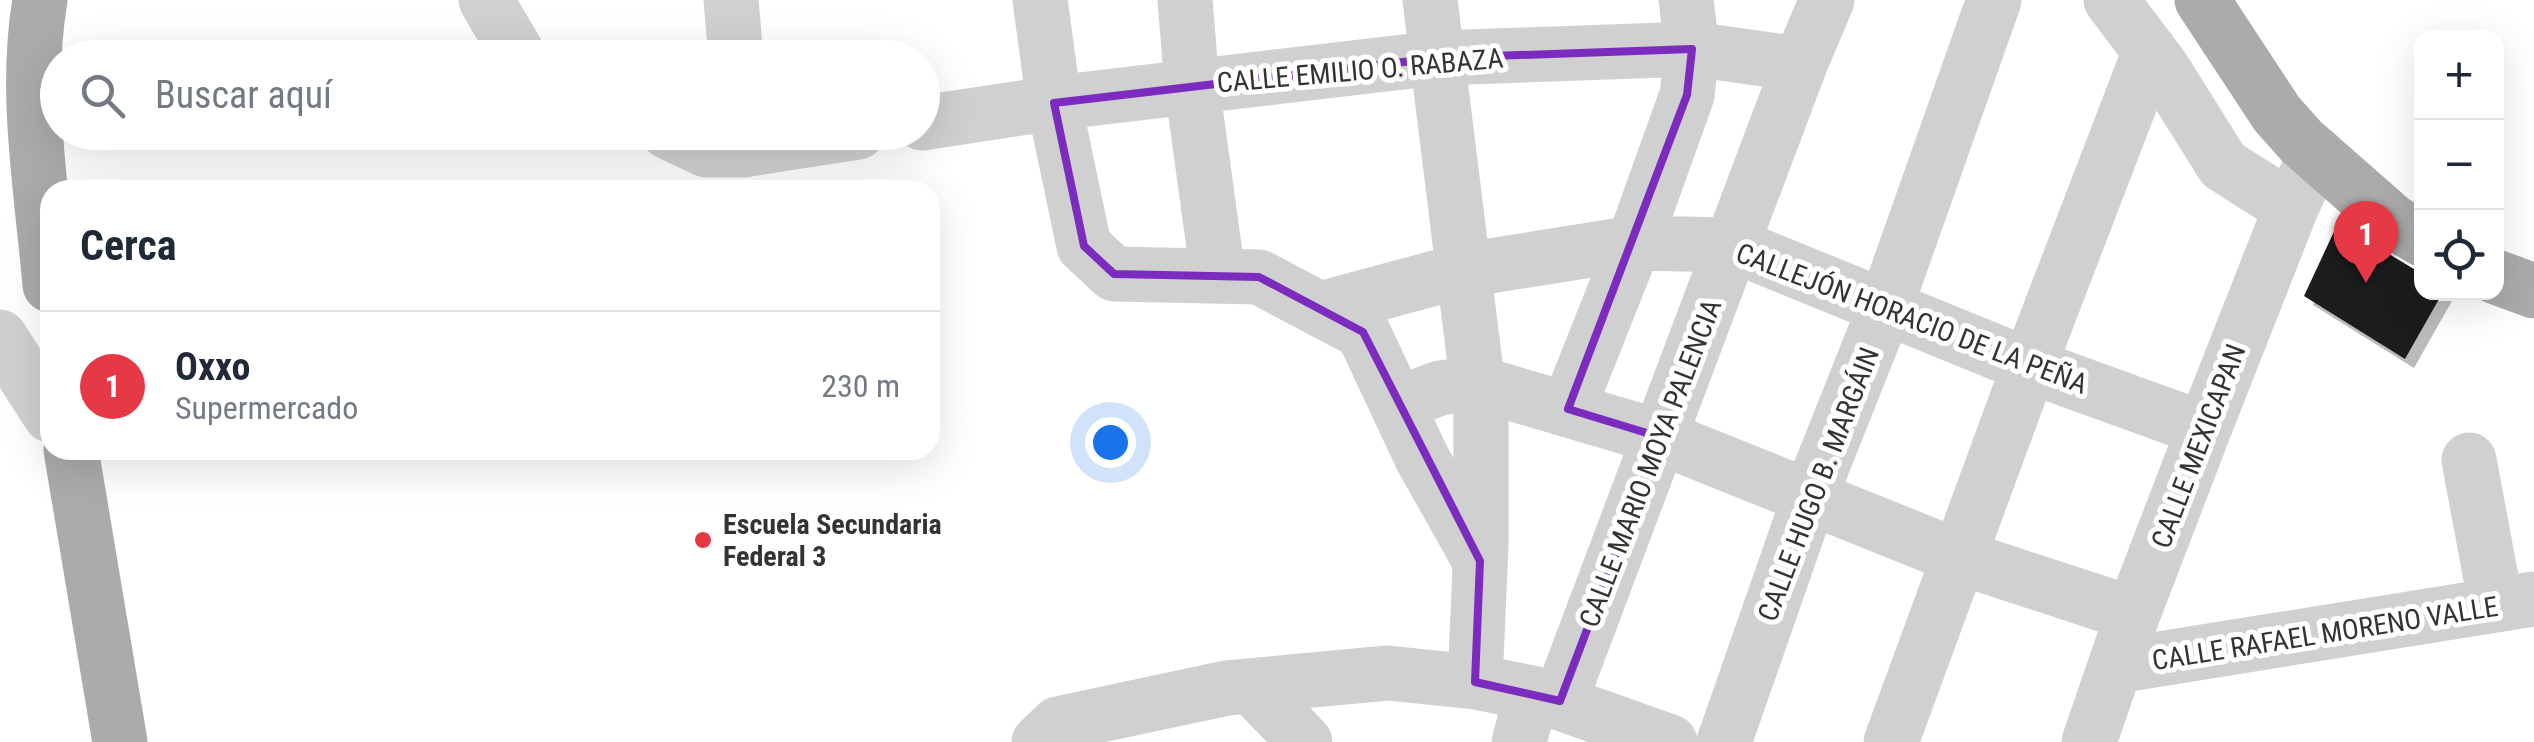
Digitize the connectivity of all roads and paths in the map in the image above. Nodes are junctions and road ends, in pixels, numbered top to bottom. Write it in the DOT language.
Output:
graph roads {
  1 [pos="40,0"];
  2 [pos="486,0"];
  3 [pos="731,0"];
  4 [pos="1040,0"];
  5 [pos="1185,0"];
  6 [pos="1430,0"];
  7 [pos="1827,0"];
  8 [pos="1994,0"];
  9 [pos="2111,0"];
  10 [pos="2202,0"];
  11 [pos="1689,25"];
  12 [pos="509,40"];
  13 [pos="734,40"];
  14 [pos="2150,51"];
  15 [pos="1437,58"];
  16 [pos="1800,64"];
  17 [pos="1192,86"];
  18 [pos="1054,103"];
  19 [pos="940,120"];
  20 [pos="2316,154"];
  21 [pos="41,180"];
  22 [pos="2290,208"];
  23 [pos="2414,233"];
  24 [pos="1634,243"];
  25 [pos="1732,244"];
  26 [pos="1465,270"];
  27 [pos="1218,276"];
  28 [pos="2504,280"];
  29 [pos="2534,292"];
  30 [pos="1886,308"];
  31 [pos="1320,309"];
  32 [pos="0,337"];
  33 [pos="2030,366"];
  34 [pos="1478,383"];
  35 [pos="40,399"];
  36 [pos="1397,404"];
  37 [pos="1568,409"];
  38 [pos="2204,428"];
  39 [pos="1660,436"];
  40 [pos="73,460"];
  41 [pos="2469,460"];
  42 [pos="1809,498"];
  43 [pos="1959,558"];
  44 [pos="1480,560"];
  45 [pos="2522,611"];
  46 [pos="2132,614"];
  47 [pos="2116,666"];
  48 [pos="1459,681"];
  49 [pos="1251,686"];
  50 [pos="1537,712"];
  51 [pos="1102,728"];
  52 [pos="120,742"];
  53 [pos="1039,742"];
  54 [pos="1305,742"];
  55 [pos="1670,742"];
  56 [pos="1724,742"];
  57 [pos="1892,742"];
  58 [pos="2090,742"];
  1 -- 21 [label="main road"];
  2 -- 12 [label="street"];
  3 -- 13 [label="street"];
  4 -- 18 [label="street"];
  5 -- 17 [label="street"];
  6 -- 15 [label="street"];
  7 -- 16 [label="street, CALLE MARIO MOYA PALENCIA"];
  8 -- 30 [label="street, CALLE HUGO B. MARGÁIN"];
  9 -- 14 [label="street"];
  10 -- 20 [label="main road"];
  11 -- 15 [label="street, CALLE EMILIO O. RABAZA"];
  11 -- 16 [label="street, CALLE EMILIO O. RABAZA"];
  11 -- 24 [label="street"];
  14 -- 22 [label="street"];
  14 -- 33 [label="street"];
  15 -- 17 [label="street, CALLE EMILIO O. RABAZA"];
  15 -- 26 [label="street"];
  16 -- 25 [label="street, CALLE MARIO MOYA PALENCIA"];
  17 -- 18 [label="street, CALLE EMILIO O. RABAZA"];
  17 -- 27 [label="street"];
  18 -- 19 [label="street, CALLE EMILIO O. RABAZA"];
  18 -- 27 [label="street"];
  20 -- 22 [label="street, CALLE MEXICAPAN"];
  20 -- 23 [label="main road"];
  22 -- 38 [label="street, CALLE MEXICAPAN"];
  24 -- 25 [label="street, CALLEJÓN HORACIO DE LA PEÑA"];
  24 -- 26 [label="street, CALLEJÓN HORACIO DE LA PEÑA"];
  24 -- 37 [label="street"];
  25 -- 30 [label="street, CALLEJÓN HORACIO DE LA PEÑA"];
  25 -- 39 [label="street, CALLE MARIO MOYA PALENCIA"];
  26 -- 31 [label="street, CALLEJÓN HORACIO DE LA PEÑA"];
  26 -- 34 [label="street"];
  27 -- 31 [label="street"];
  28 -- 29 [label="main road"];
  30 -- 33 [label="street, CALLEJÓN HORACIO DE LA PEÑA"];
  30 -- 42 [label="street, CALLE HUGO B. MARGÁIN"];
  31 -- 36 [label="street"];
  32 -- 35 [label="street"];
  33 -- 38 [label="street, CALLEJÓN HORACIO DE LA PEÑA"];
  33 -- 43 [label="street"];
  34 -- 36 [label="street"];
  34 -- 37 [label="street"];
  34 -- 44 [label="street"];
  36 -- 44 [label="street"];
  37 -- 39 [label="street"];
  38 -- 46 [label="street, CALLE MEXICAPAN"];
  39 -- 42 [label="street"];
  39 -- 50 [label="street, CALLE MARIO MOYA PALENCIA"];
  40 -- 52 [label="main road"];
  41 -- 45 [label="street"];
  42 -- 43 [label="street"];
  42 -- 56 [label="street, CALLE HUGO B. MARGÁIN"];
  43 -- 46 [label="street"];
  43 -- 57 [label="street"];
  44 -- 48 [label="street"];
  45 -- 47 [label="street, CALLE RAFAEL MORENO VALLE"];
  46 -- 47 [label="street, CALLE MEXICAPAN"];
  47 -- 58 [label="street, CALLE MEXICAPAN"];
  48 -- 49 [label="street"];
  48 -- 50 [label="street"];
  49 -- 51 [label="street"];
  49 -- 54 [label="street"];
  50 -- 55 [label="street"];
  51 -- 53 [label="street"];
}
